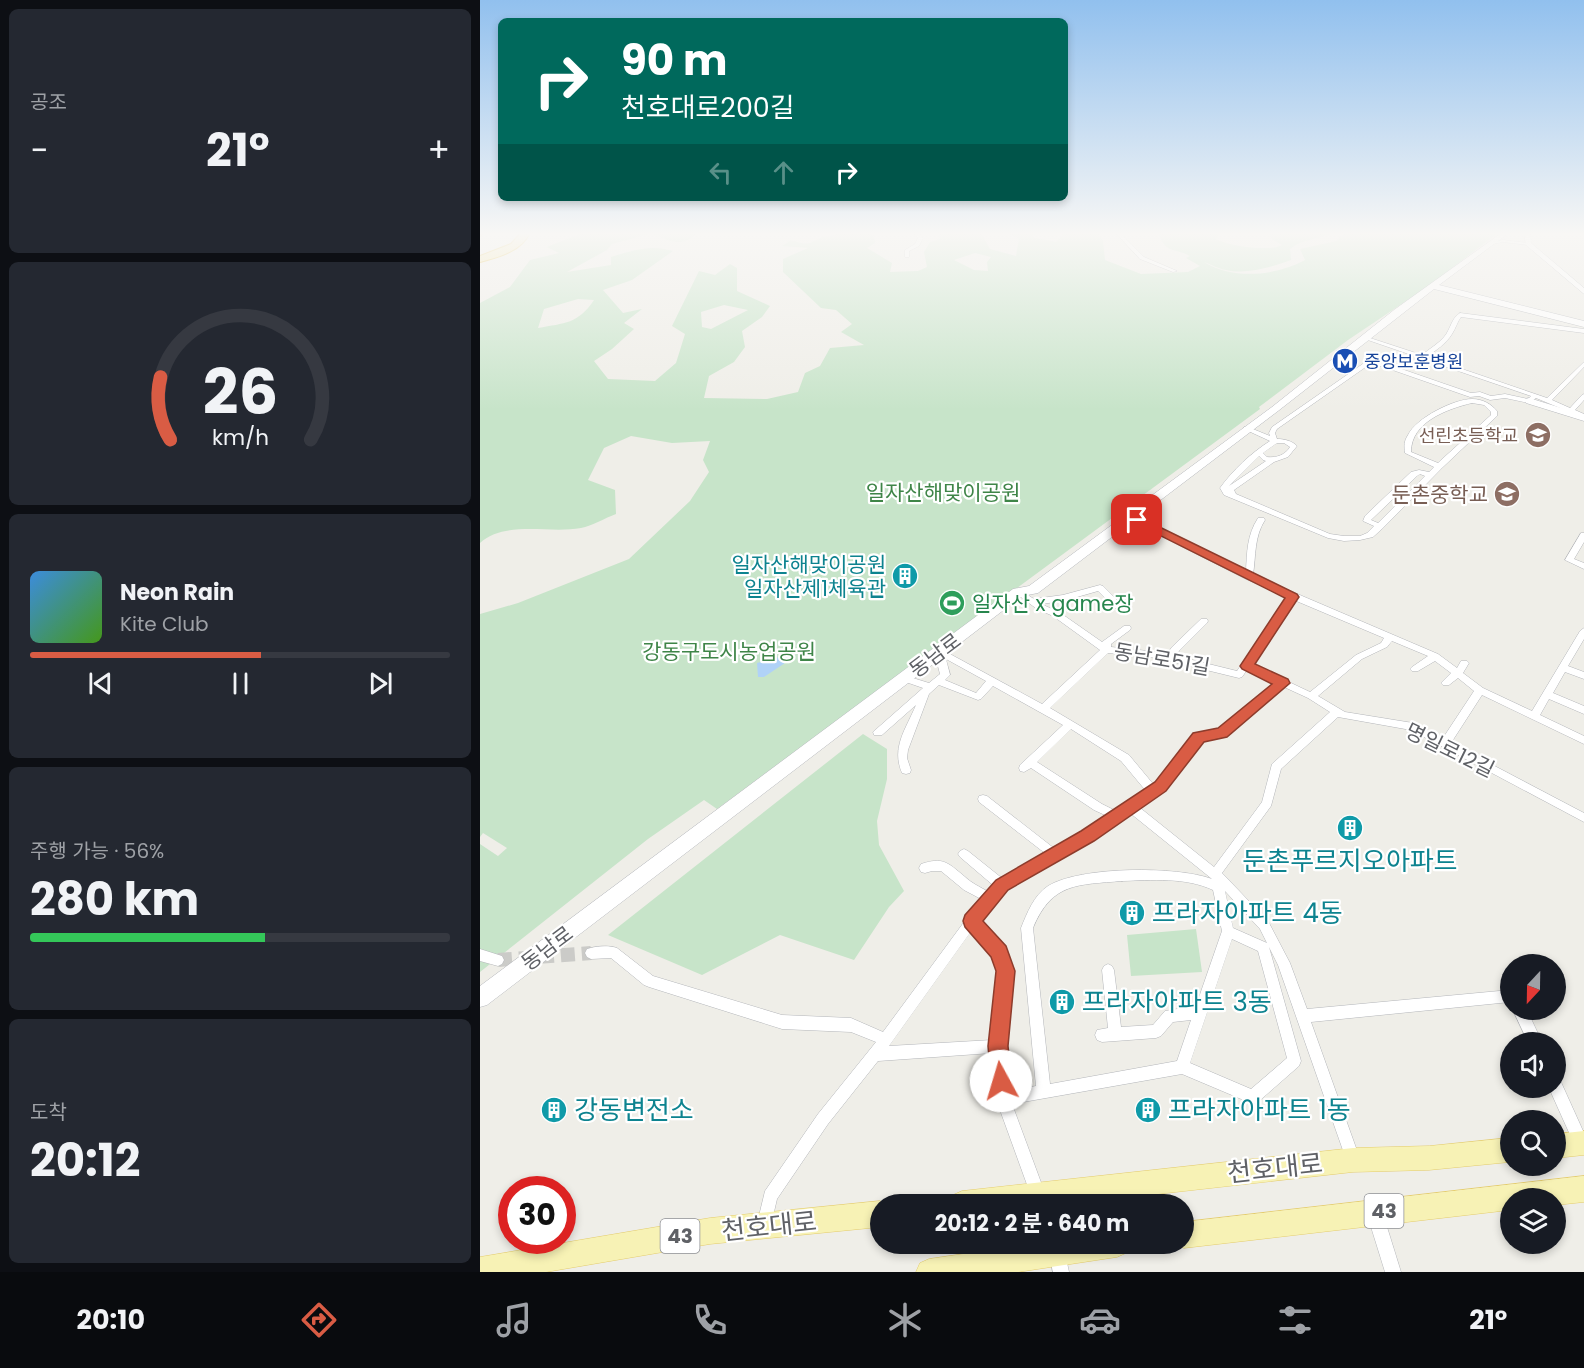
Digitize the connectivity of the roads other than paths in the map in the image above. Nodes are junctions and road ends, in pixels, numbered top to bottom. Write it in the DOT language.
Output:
graph roads {
  1 [pos="1425,291"];
  2 [pos="1453,291"];
  3 [pos="1523,309"];
  4 [pos="1523,323"];
  5 [pos="1584,324"];
  6 [pos="1584,331"];
  7 [pos="1365,338"];
  8 [pos="1424,356"];
  9 [pos="1584,364"];
  10 [pos="1573,375"];
  11 [pos="1584,378"];
  12 [pos="1584,396"];
  13 [pos="1471,398"];
  14 [pos="1532,398"];
  15 [pos="1548,400"];
  16 [pos="1488,401"];
  17 [pos="1572,409"];
  18 [pos="1584,417"];
  19 [pos="1246,428"];
  20 [pos="1275,441"];
  21 [pos="1260,453"];
  22 [pos="1271,461"];
  23 [pos="1439,465"];
  24 [pos="1431,475"];
  25 [pos="1233,496"];
  26 [pos="1130,516"];
  27 [pos="1261,520"];
  28 [pos="1380,526"];
  29 [pos="1583,540"];
  30 [pos="1584,566"];
  31 [pos="1249,577"];
  32 [pos="1018,591"];
  33 [pos="1292,597"];
  34 [pos="1035,602"];
  35 [pos="1118,606"];
  36 [pos="1204,621"];
  37 [pos="1127,628"];
  38 [pos="1584,631"];
  39 [pos="1390,636"];
  40 [pos="1106,650"];
  41 [pos="939,651"];
  42 [pos="1435,656"];
  43 [pos="1170,658"];
  44 [pos="1247,666"];
  45 [pos="1462,668"];
  46 [pos="1563,668"];
  47 [pos="1415,669"];
  48 [pos="1584,676"];
  49 [pos="903,678"];
  50 [pos="992,681"];
  51 [pos="1446,682"];
  52 [pos="1283,683"];
  53 [pos="931,687"];
  54 [pos="1480,690"];
  55 [pos="1547,694"];
  56 [pos="1311,696"];
  57 [pos="1043,709"];
  58 [pos="1584,710"];
  59 [pos="1337,712"];
  60 [pos="1535,715"];
  61 [pos="1070,724"];
  62 [pos="878,732"];
  63 [pos="1584,740"];
  64 [pos="1445,744"];
  65 [pos="906,770"];
  66 [pos="1153,792"];
  67 [pos="983,799"];
  68 [pos="1131,807"];
  69 [pos="1117,816"];
  70 [pos="1584,818"];
  71 [pos="964,854"];
  72 [pos="1055,855"];
  73 [pos="925,868"];
  74 [pos="1215,874"];
  75 [pos="1002,885"];
  76 [pos="990,898"];
  77 [pos="972,921"];
  78 [pos="1228,931"];
  79 [pos="591,953"];
  80 [pos="480,955"];
  81 [pos="498,960"];
  82 [pos="1108,970"];
  83 [pos="1500,997"];
  84 [pos="480,998"];
  85 [pos="1201,1012"];
  86 [pos="1302,1016"];
  87 [pos="885,1039"];
  88 [pos="998,1046"];
  89 [pos="874,1054"];
  90 [pos="1182,1067"];
  91 [pos="1044,1092"];
  92 [pos="1561,1098"];
  93 [pos="1003,1099"];
  94 [pos="1582,1143"];
  95 [pos="1566,1145"];
  96 [pos="1500,1151"];
  97 [pos="1353,1160"];
  98 [pos="1578,1192"];
  99 [pos="1039,1194"];
  100 [pos="1088,1194"];
  101 [pos="1374,1212"];
  102 [pos="870,1215"];
  103 [pos="765,1226"];
  104 [pos="1194,1234"];
  105 [pos="1058,1256"];
  106 [pos="480,1270"];
  107 [pos="929,1272"];
  108 [pos="1393,1272"];
  1 -- 7 [label="main road, 동남로"];
  2 -- 3 [label="main road"];
  3 -- 4 [label="street"];
  3 -- 5 [label="main road"];
  4 -- 6 [label="street"];
  4 -- 8 [label="street"];
  7 -- 8 [label="street"];
  7 -- 19 [label="main road, 동남로"];
  8 -- 14 [label="street"];
  9 -- 10 [label="street"];
  10 -- 11 [label="street"];
  10 -- 15 [label="street"];
  12 -- 17 [label="street"];
  13 -- 16 [label="street"];
  13 -- 20 [label="street"];
  13 -- 23 [label="street"];
  14 -- 15 [label="street"];
  14 -- 16 [label="street"];
  14 -- 18 [label="main road"];
  15 -- 17 [label="street"];
  16 -- 23 [label="street"];
  17 -- 18 [label="street"];
  19 -- 20 [label="street"];
  19 -- 26 [label="main road, 동남로"];
  20 -- 21 [label="street"];
  20 -- 22 [label="street"];
  21 -- 22 [label="street"];
  21 -- 25 [label="street"];
  22 -- 25 [label="street"];
  23 -- 24 [label="street"];
  24 -- 28 [label="street"];
  24 -- 28 [label="street"];
  25 -- 28 [label="street"];
  26 -- 31 [label="street"];
  26 -- 32 [label="main road, 동남로"];
  27 -- 31 [label="street"];
  29 -- 30 [label="street"];
  31 -- 33 [label="street"];
  32 -- 34 [label="street, 동남로51길"];
  32 -- 41 [label="main road, 동남로"];
  33 -- 39 [label="street"];
  33 -- 44 [label="street"];
  34 -- 35 [label="street"];
  34 -- 40 [label="street, 동남로51길"];
  36 -- 43 [label="street"];
  37 -- 40 [label="street"];
  38 -- 46 [label="street"];
  39 -- 42 [label="street"];
  39 -- 56 [label="street"];
  40 -- 43 [label="street, 동남로51길"];
  40 -- 57 [label="street"];
  41 -- 49 [label="main road, 동남로"];
  41 -- 50 [label="street"];
  41 -- 53 [label="street"];
  42 -- 45 [label="street"];
  42 -- 47 [label="street"];
  43 -- 44 [label="street, 동남로51길"];
  44 -- 52 [label="street, 명일로12길"];
  45 -- 51 [label="street"];
  45 -- 54 [label="street"];
  46 -- 48 [label="street"];
  46 -- 55 [label="street"];
  49 -- 53 [label="street"];
  49 -- 84 [label="main road, 동남로"];
  50 -- 53 [label="street"];
  50 -- 57 [label="street"];
  52 -- 56 [label="street, 명일로12길"];
  52 -- 66 [label="street"];
  53 -- 62 [label="street"];
  53 -- 65 [label="street"];
  54 -- 60 [label="street"];
  54 -- 64 [label="street"];
  55 -- 58 [label="street"];
  55 -- 60 [label="street"];
  56 -- 59 [label="street, 명일로12길"];
  57 -- 61 [label="street"];
  59 -- 64 [label="street, 명일로12길"];
  59 -- 74 [label="street"];
  60 -- 63 [label="street"];
  61 -- 66 [label="street"];
  61 -- 69 [label="street"];
  64 -- 70 [label="street, 명일로12길"];
  66 -- 68 [label="street"];
  67 -- 72 [label="street"];
  68 -- 69 [label="street"];
  68 -- 74 [label="street"];
  69 -- 72 [label="street"];
  71 -- 75 [label="street"];
  72 -- 75 [label="street"];
  73 -- 76 [label="street"];
  74 -- 86 [label="street"];
  75 -- 76 [label="street"];
  76 -- 77 [label="street"];
  77 -- 87 [label="street"];
  77 -- 88 [label="street"];
  78 -- 85 [label="street"];
  78 -- 90 [label="street"];
  78 -- 91 [label="street"];
  79 -- 87 [label="street"];
  80 -- 81 [label="street"];
  82 -- 85 [label="street"];
  83 -- 86 [label="street"];
  85 -- 90 [label="street"];
  86 -- 97 [label="street"];
  87 -- 89 [label="street"];
  88 -- 89 [label="street"];
  88 -- 93 [label="street"];
  89 -- 103 [label="street"];
  90 -- 91 [label="street"];
  91 -- 93 [label="street"];
  92 -- 94 [label="street"];
  93 -- 99 [label="street"];
  94 -- 95 [label="main road"];
  96 -- 97 [label="main road, 천호대로"];
  97 -- 100 [label="main road, 천호대로"];
  98 -- 101 [label="main road, 43"];
  101 -- 104 [label="main road, 43"];
  101 -- 108 [label="street"];
  102 -- 103 [label="main road, 천호대로 / 43"];
  103 -- 106 [label="main road, 천호대로 / 43"];
  105 -- 107 [label="main road"];
}
